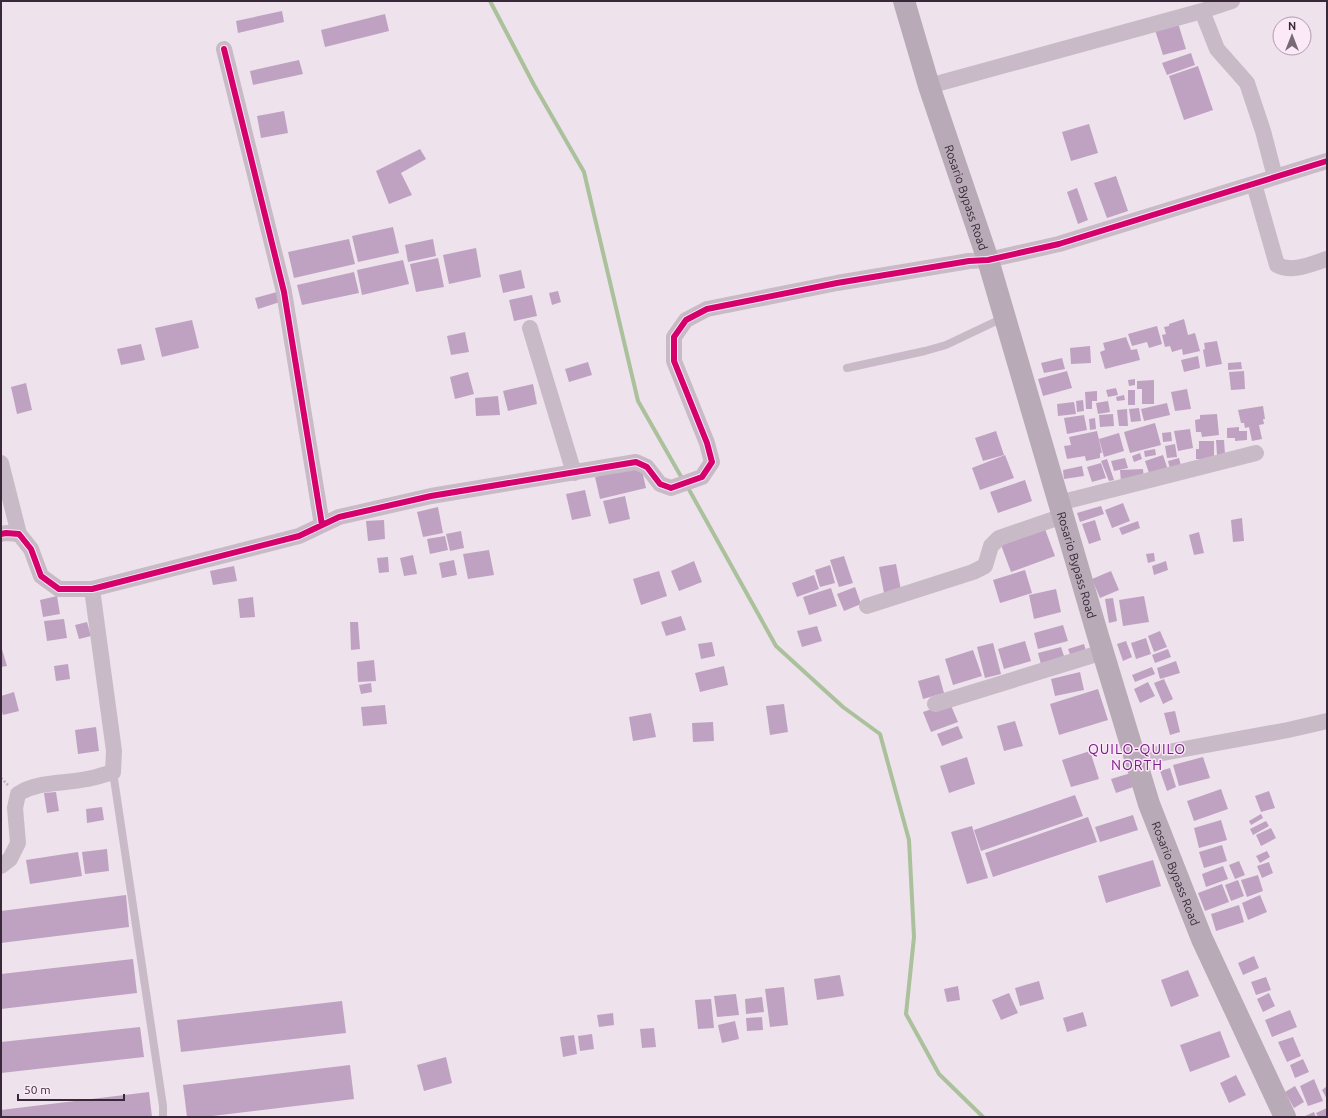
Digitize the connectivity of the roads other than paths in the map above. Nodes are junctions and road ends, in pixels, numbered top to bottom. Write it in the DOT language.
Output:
graph roads {
  1 [pos="904,1"];
  2 [pos="1232,1"];
  3 [pos="1202,11"];
  4 [pos="224,49"];
  5 [pos="929,86"];
  6 [pos="1327,161"];
  7 [pos="1275,177"];
  8 [pos="1254,184"];
  9 [pos="988,260"];
  10 [pos="1327,260"];
  11 [pos="1005,317"];
  12 [pos="530,328"];
  13 [pos="846,368"];
  14 [pos="1256,453"];
  15 [pos="1,463"];
  16 [pos="574,473"];
  17 [pos="1061,510"];
  18 [pos="322,525"];
  19 [pos="1,534"];
  20 [pos="19,534"];
  21 [pos="92,589"];
  22 [pos="867,606"];
  23 [pos="1104,652"];
  24 [pos="934,704"];
  25 [pos="1327,721"];
  26 [pos="1136,758"];
  27 [pos="113,772"];
  28 [pos="1,866"];
  29 [pos="163,1117"];
  30 [pos="1285,1117"];
  1 -- 5 [label="main road, Rosario Bypass Road"];
  2 -- 3 [label="street"];
  3 -- 5 [label="street"];
  3 -- 7 [label="street"];
  4 -- 18 [label="street"];
  5 -- 9 [label="main road, Rosario Bypass Road"];
  6 -- 7 [label="street"];
  7 -- 8 [label="street"];
  8 -- 9 [label="street"];
  8 -- 10 [label="street"];
  9 -- 11 [label="main road, Rosario Bypass Road"];
  9 -- 16 [label="street"];
  11 -- 13 [label="lane"];
  11 -- 17 [label="main road, Rosario Bypass Road"];
  12 -- 16 [label="street"];
  14 -- 17 [label="street"];
  15 -- 20 [label="street"];
  16 -- 18 [label="street"];
  17 -- 22 [label="street"];
  17 -- 23 [label="main road, Rosario Bypass Road"];
  18 -- 21 [label="street"];
  19 -- 20 [label="street"];
  20 -- 21 [label="street"];
  21 -- 27 [label="street"];
  23 -- 24 [label="street"];
  23 -- 26 [label="main road, Rosario Bypass Road"];
  25 -- 26 [label="street"];
  26 -- 30 [label="main road, Rosario Bypass Road"];
  27 -- 28 [label="street"];
  27 -- 29 [label="lane"];
}
